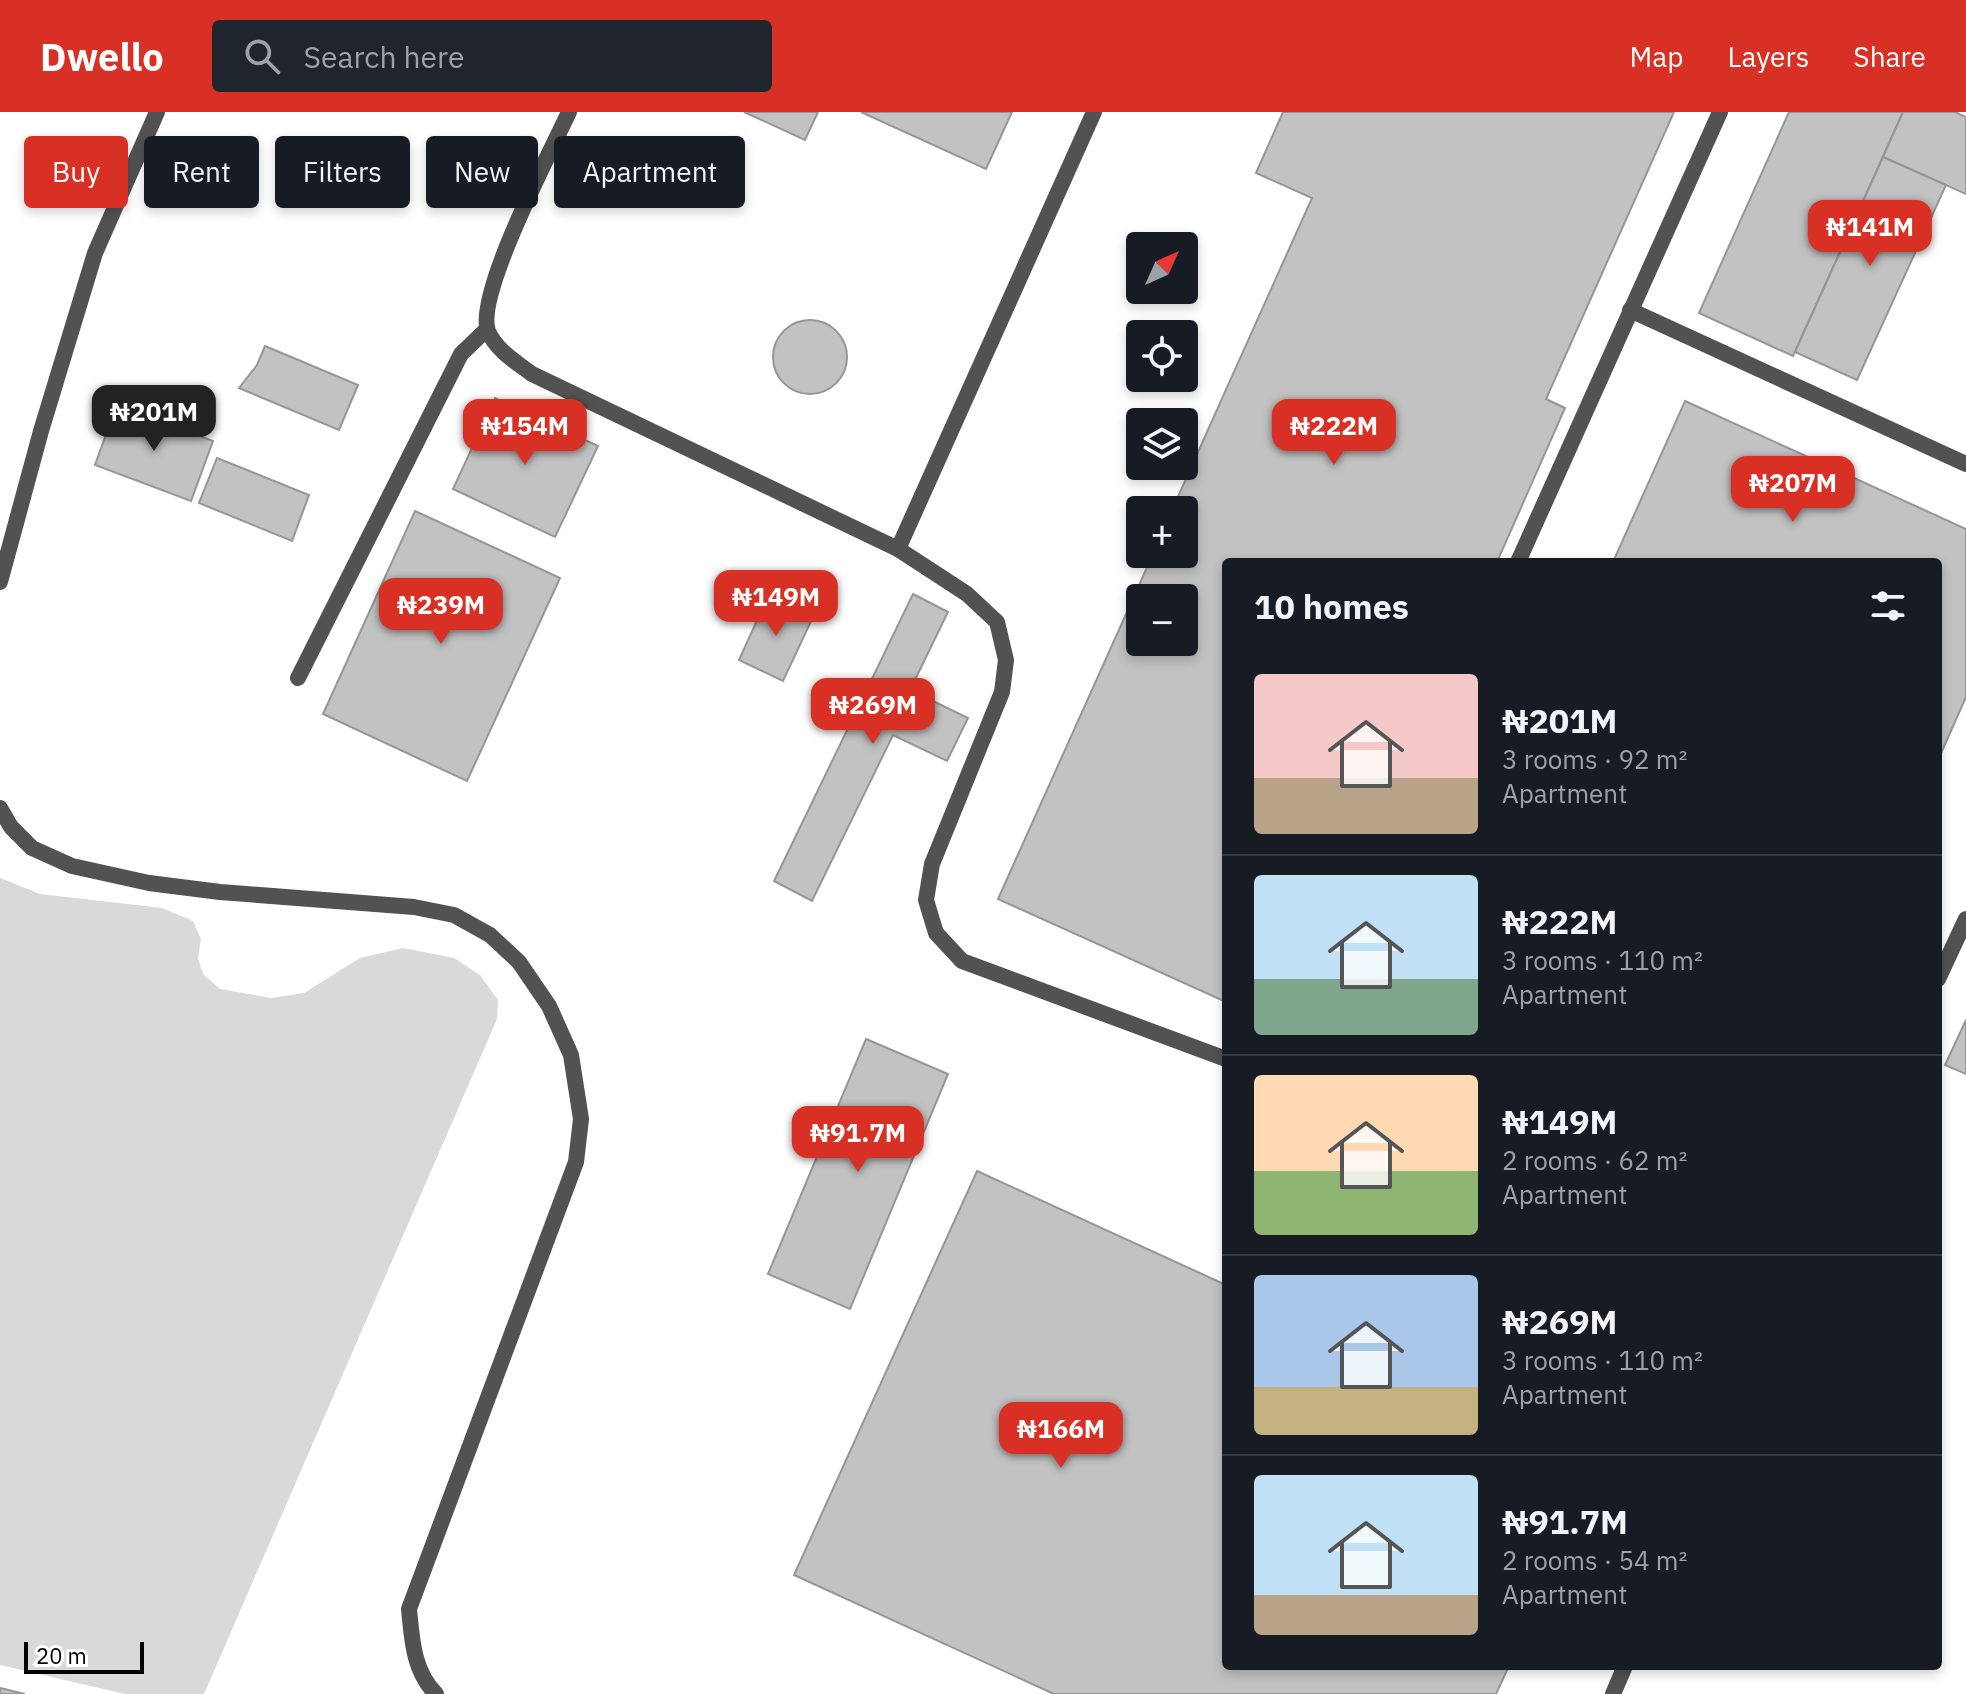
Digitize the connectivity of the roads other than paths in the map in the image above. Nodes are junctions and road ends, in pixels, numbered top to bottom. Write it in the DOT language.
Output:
graph roads {
  1 [pos="157,112"];
  2 [pos="569,112"];
  3 [pos="1094,112"];
  4 [pos="1720,112"];
  5 [pos="1630,310"];
  6 [pos="487,329"];
  7 [pos="1966,464"];
  8 [pos="898,549"];
  9 [pos="1520,558"];
  10 [pos="0,582"];
  11 [pos="298,678"];
  12 [pos="0,808"];
  13 [pos="1966,919"];
  14 [pos="1942,970"];
  15 [pos="1222,1058"];
  16 [pos="1623,1670"];
  17 [pos="436,1694"];
  18 [pos="1613,1694"];
  1 -- 10 [label="lane"];
  2 -- 6 [label="lane"];
  3 -- 8 [label="lane"];
  4 -- 5 [label="lane"];
  5 -- 7 [label="lane"];
  5 -- 9 [label="lane"];
  6 -- 8 [label="lane"];
  6 -- 11 [label="lane"];
  8 -- 15 [label="lane"];
  12 -- 17 [label="lane"];
  13 -- 14 [label="lane"];
  16 -- 18 [label="lane"];
}
